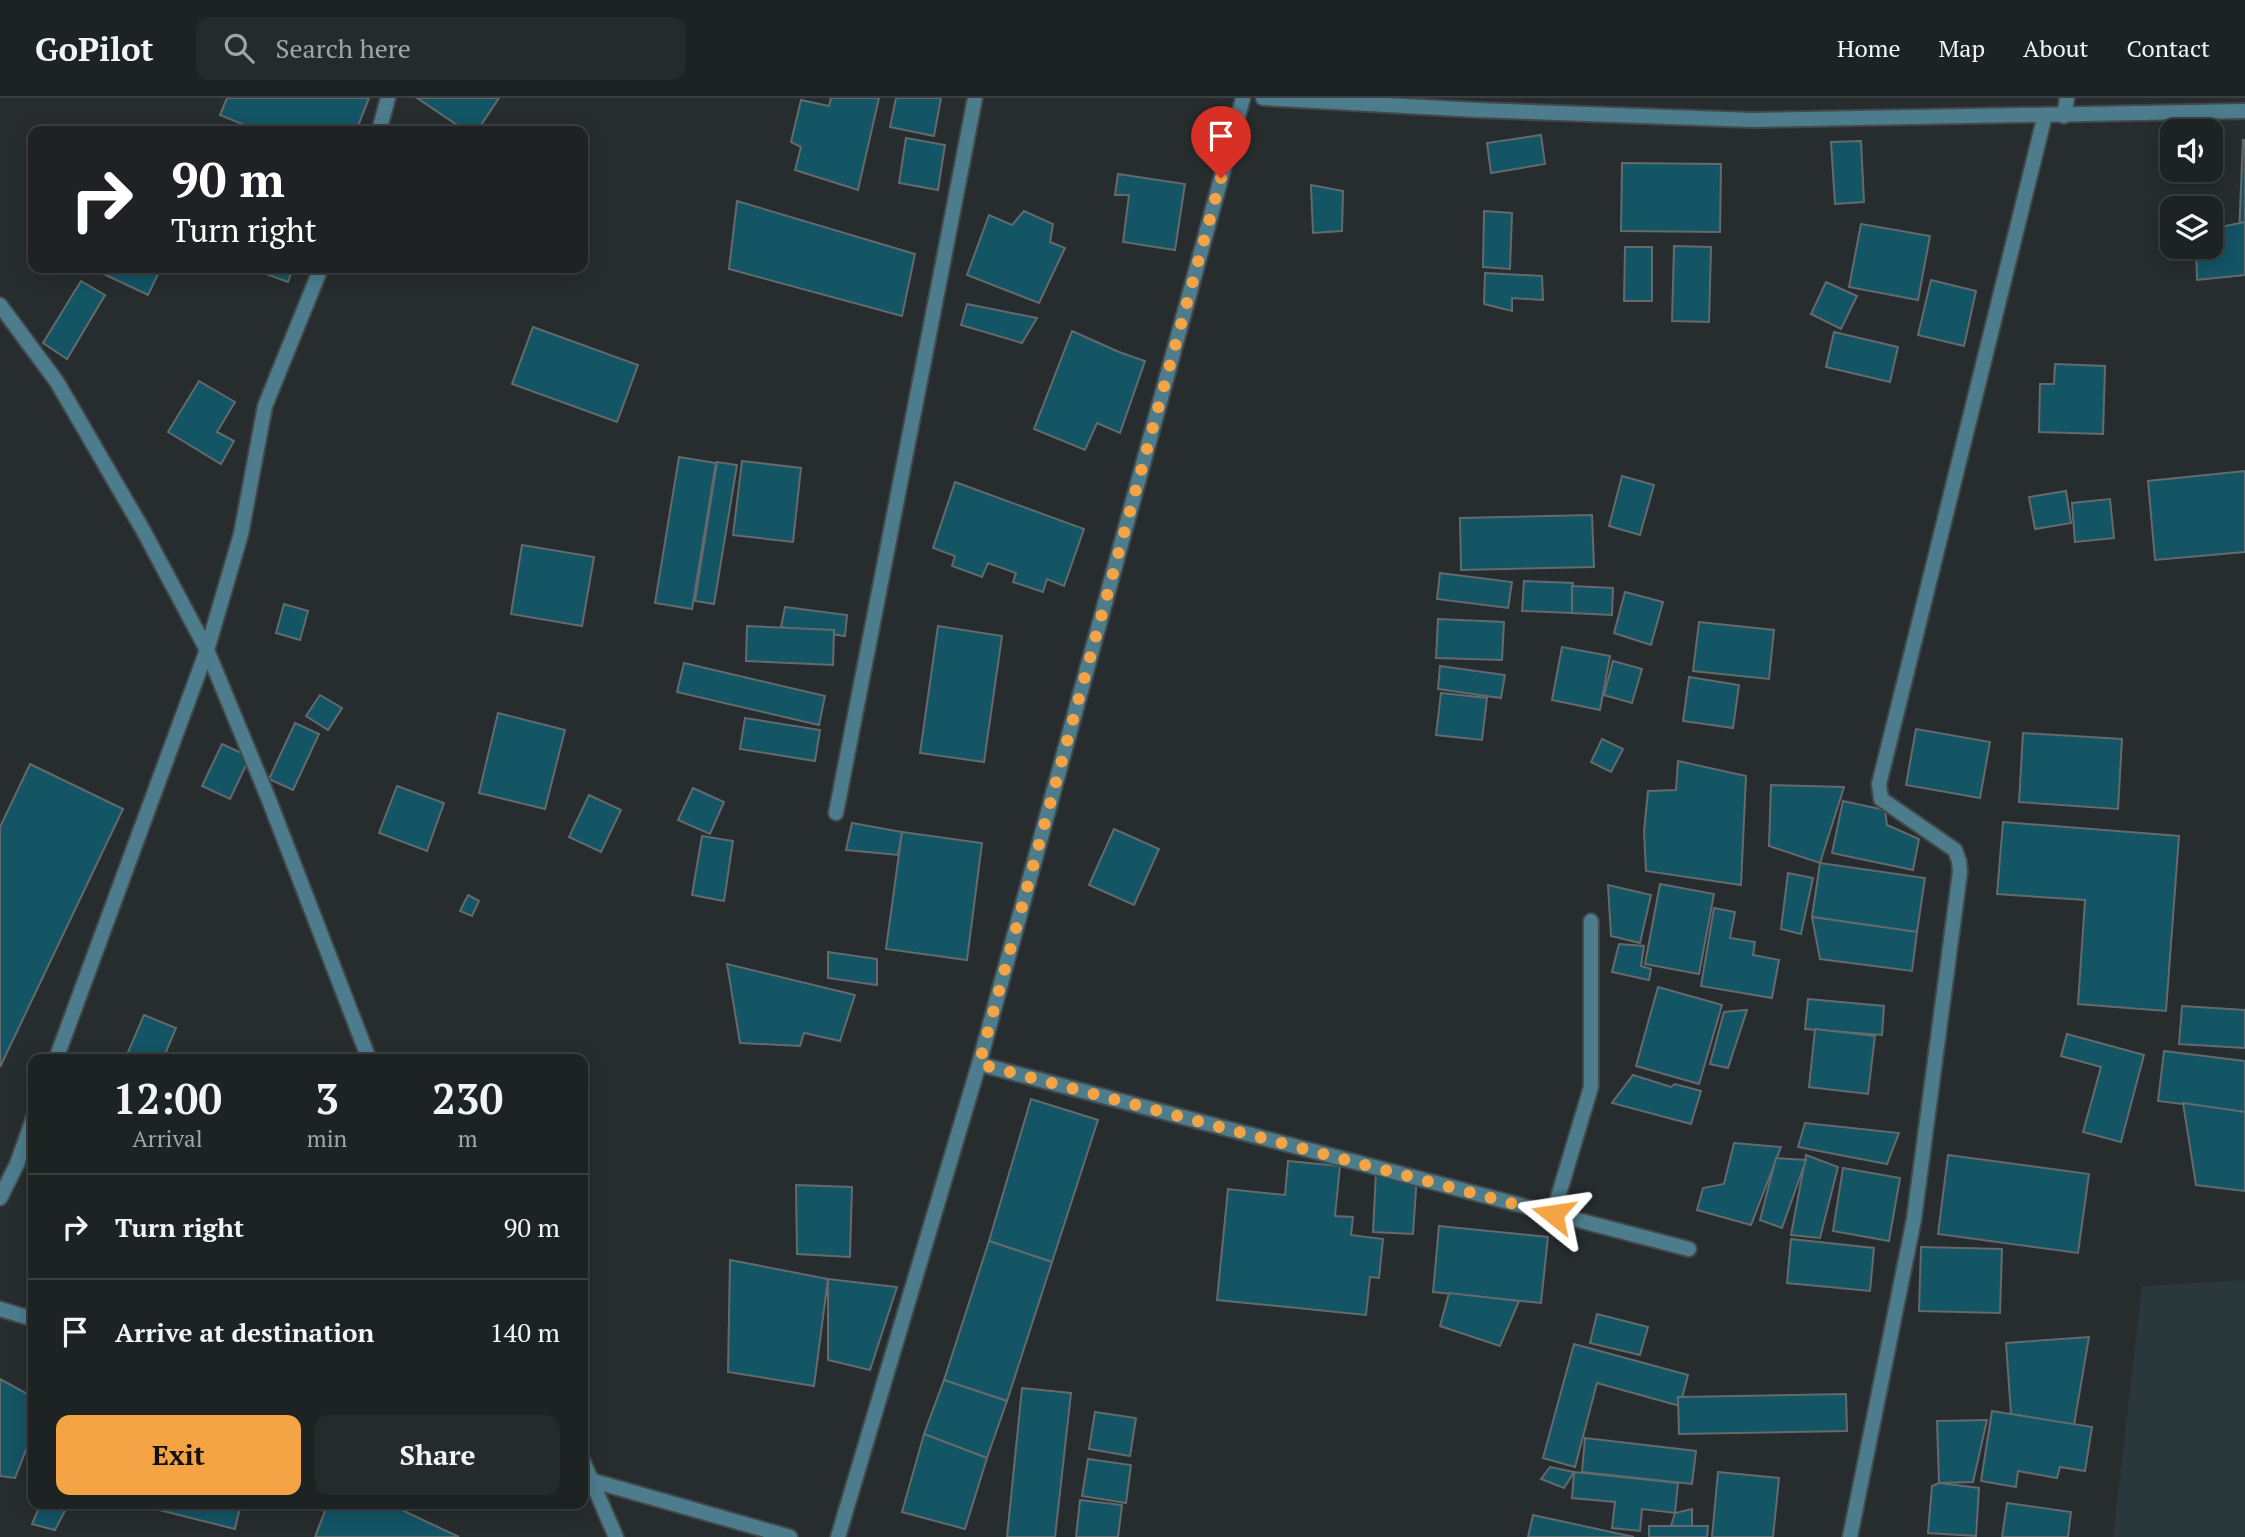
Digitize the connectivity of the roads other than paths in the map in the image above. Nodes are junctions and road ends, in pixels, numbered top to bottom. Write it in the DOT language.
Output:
graph roads {
  1 [pos="388,98"];
  2 [pos="975,98"];
  3 [pos="1243,98"];
  4 [pos="1263,98"];
  5 [pos="2067,98"];
  6 [pos="2245,111"];
  7 [pos="2045,115"];
  8 [pos="2064,116"];
  9 [pos="380,126"];
  10 [pos="319,273"];
  11 [pos="0,305"];
  12 [pos="207,650"];
  13 [pos="836,813"];
  14 [pos="1591,921"];
  15 [pos="58,1054"];
  16 [pos="367,1054"];
  17 [pos="979,1064"];
  18 [pos="28,1133"];
  19 [pos="0,1198"];
  20 [pos="1553,1214"];
  21 [pos="1689,1249"];
  22 [pos="0,1309"];
  23 [pos="28,1317"];
  24 [pos="588,1480"];
  25 [pos="616,1537"];
  26 [pos="790,1537"];
  27 [pos="838,1537"];
  28 [pos="1850,1537"];
  1 -- 9 [label="street"];
  2 -- 13 [label="street"];
  3 -- 17 [label="street"];
  4 -- 7 [label="street"];
  5 -- 8 [label="street"];
  6 -- 8 [label="street"];
  7 -- 8 [label="street"];
  7 -- 28 [label="street"];
  10 -- 12 [label="street"];
  11 -- 12 [label="street"];
  12 -- 15 [label="street"];
  12 -- 16 [label="street"];
  14 -- 20 [label="street"];
  17 -- 20 [label="street"];
  17 -- 27 [label="street"];
  18 -- 19 [label="street"];
  20 -- 21 [label="street"];
  22 -- 23 [label="street"];
  24 -- 25 [label="street"];
  24 -- 26 [label="street"];
}
